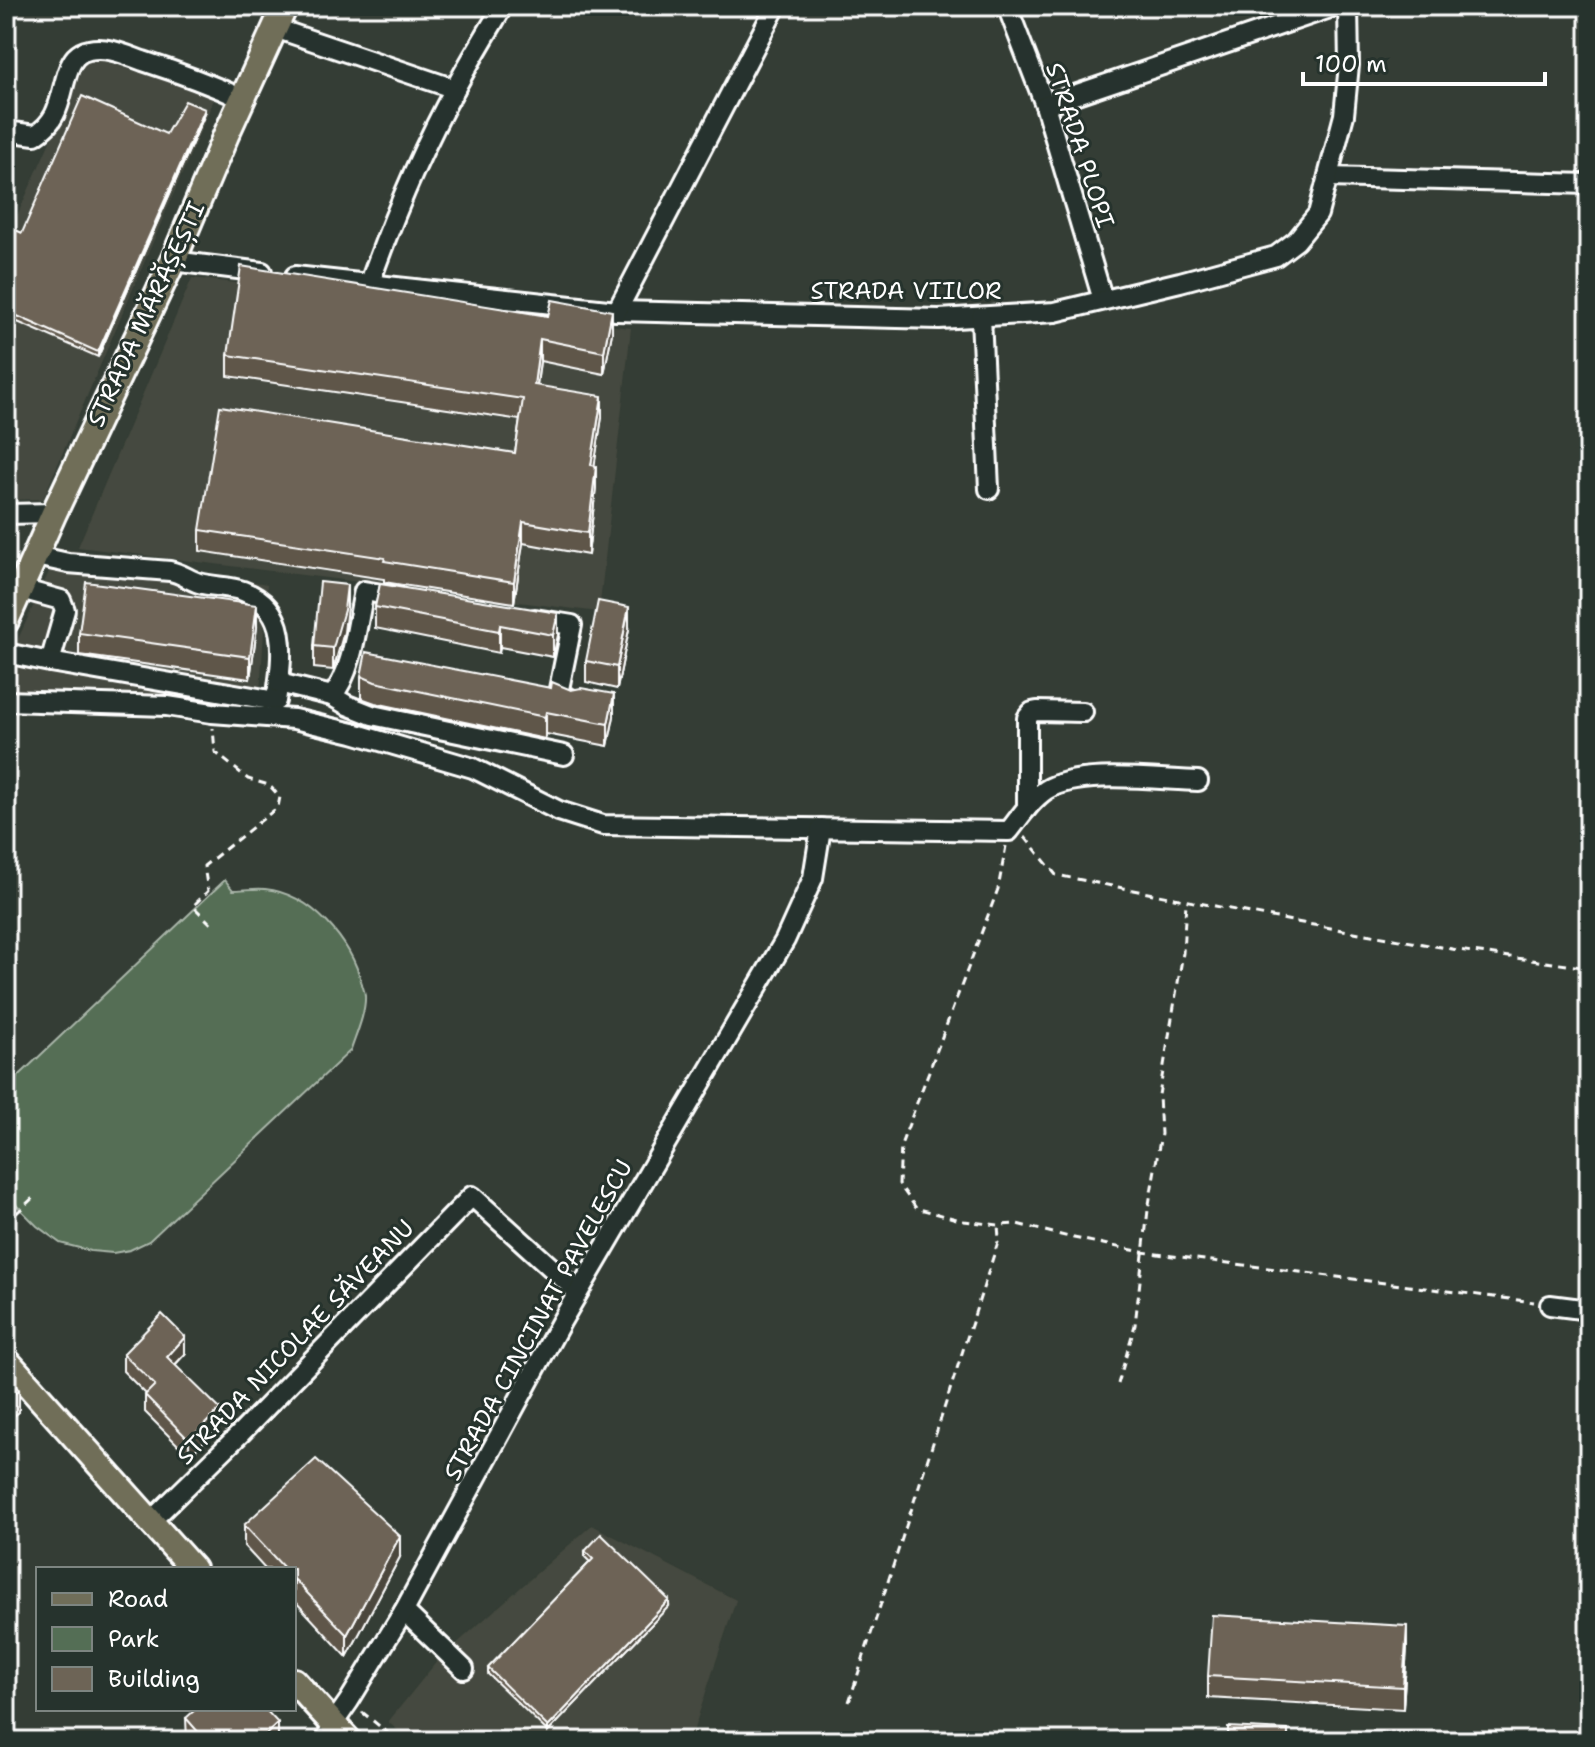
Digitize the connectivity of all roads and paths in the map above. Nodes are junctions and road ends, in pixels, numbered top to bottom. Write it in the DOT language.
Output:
graph roads {
  1 [pos="503,6"];
  2 [pos="776,6"];
  3 [pos="1007,6"];
  4 [pos="1276,6"];
  5 [pos="1336,6"];
  6 [pos="1348,6"];
  7 [pos="280,17"];
  8 [pos="1284,24"];
  9 [pos="455,89"];
  10 [pos="243,99"];
  11 [pos="1045,105"];
  12 [pos="6,131"];
  13 [pos="1328,177"];
  14 [pos="1589,184"];
  15 [pos="173,261"];
  16 [pos="369,285"];
  17 [pos="1103,300"];
  18 [pos="617,311"];
  19 [pos="981,317"];
  20 [pos="989,489"];
  21 [pos="54,513"];
  22 [pos="6,514"];
  23 [pos="36,556"];
  24 [pos="21,589"];
  25 [pos="423,601"];
  26 [pos="512,615"];
  27 [pos="6,621"];
  28 [pos="6,653"];
  29 [pos="50,662"];
  30 [pos="332,696"];
  31 [pos="276,700"];
  32 [pos="574,700"];
  33 [pos="6,701"];
  34 [pos="1083,712"];
  35 [pos="212,713"];
  36 [pos="564,755"];
  37 [pos="1198,781"];
  38 [pos="1027,808"];
  39 [pos="821,828"];
  40 [pos="1009,831"];
  41 [pos="1186,900"];
  42 [pos="211,924"];
  43 [pos="1589,968"];
  44 [pos="36,1195"];
  45 [pos="6,1223"];
  46 [pos="998,1225"];
  47 [pos="1142,1252"];
  48 [pos="578,1292"];
  49 [pos="1550,1305"];
  50 [pos="1589,1310"];
  51 [pos="6,1360"];
  52 [pos="1118,1384"];
  53 [pos="151,1521"];
  54 [pos="191,1567"];
  55 [pos="404,1611"];
  56 [pos="464,1669"];
  57 [pos="296,1684"];
  58 [pos="849,1702"];
  59 [pos="336,1735"];
  1 -- 9 [label="street"];
  2 -- 18 [label="street"];
  3 -- 11 [label="street, STRADA PLOPI"];
  4 -- 8 [label="street"];
  5 -- 8 [label="street"];
  6 -- 13 [label="street, STRADA VIILOR"];
  7 -- 9 [label="street"];
  7 -- 10 [label="main road, STRADA MĂRĂȘEȘTI"];
  8 -- 11 [label="street"];
  9 -- 16 [label="street"];
  10 -- 12 [label="street"];
  10 -- 15 [label="main road, STRADA MĂRĂȘEȘTI"];
  11 -- 17 [label="street, STRADA PLOPI"];
  13 -- 14 [label="street"];
  13 -- 17 [label="street, STRADA VIILOR"];
  15 -- 16 [label="street, STRADA VIILOR"];
  15 -- 21 [label="main road, STRADA MĂRĂȘEȘTI"];
  16 -- 18 [label="street, STRADA VIILOR"];
  17 -- 19 [label="street, STRADA VIILOR"];
  18 -- 19 [label="street, STRADA VIILOR"];
  19 -- 20 [label="street"];
  21 -- 22 [label="street"];
  21 -- 23 [label="main road, STRADA MĂRĂȘEȘTI"];
  23 -- 24 [label="main road, STRADA MĂRĂȘEȘTI"];
  23 -- 31 [label="street"];
  24 -- 27 [label="main road, STRADA MĂRĂȘEȘTI"];
  24 -- 29 [label="street"];
  25 -- 30 [label="street"];
  26 -- 32 [label="street"];
  28 -- 29 [label="street"];
  29 -- 31 [label="street"];
  30 -- 31 [label="street"];
  30 -- 36 [label="street"];
  31 -- 35 [label="street"];
  31 -- 39 [label="street"];
  33 -- 35 [label="street"];
  34 -- 38 [label="street"];
  35 -- 42 [label="path"];
  37 -- 38 [label="street"];
  38 -- 40 [label="street"];
  39 -- 40 [label="street"];
  39 -- 48 [label="street, STRADA CINCINAT PAVELESCU"];
  40 -- 41 [label="path"];
  40 -- 46 [label="path"];
  41 -- 43 [label="path"];
  41 -- 47 [label="path"];
  44 -- 45 [label="path"];
  46 -- 47 [label="path"];
  46 -- 58 [label="path"];
  47 -- 49 [label="path"];
  47 -- 52 [label="path"];
  48 -- 53 [label="street, STRADA NICOLAE SĂVEANU"];
  48 -- 55 [label="street, STRADA CINCINAT PAVELESCU"];
  49 -- 50 [label="street"];
  51 -- 53 [label="main road"];
  53 -- 54 [label="main road"];
  55 -- 56 [label="street"];
  55 -- 59 [label="street, STRADA CINCINAT PAVELESCU"];
  57 -- 59 [label="main road"];
}
